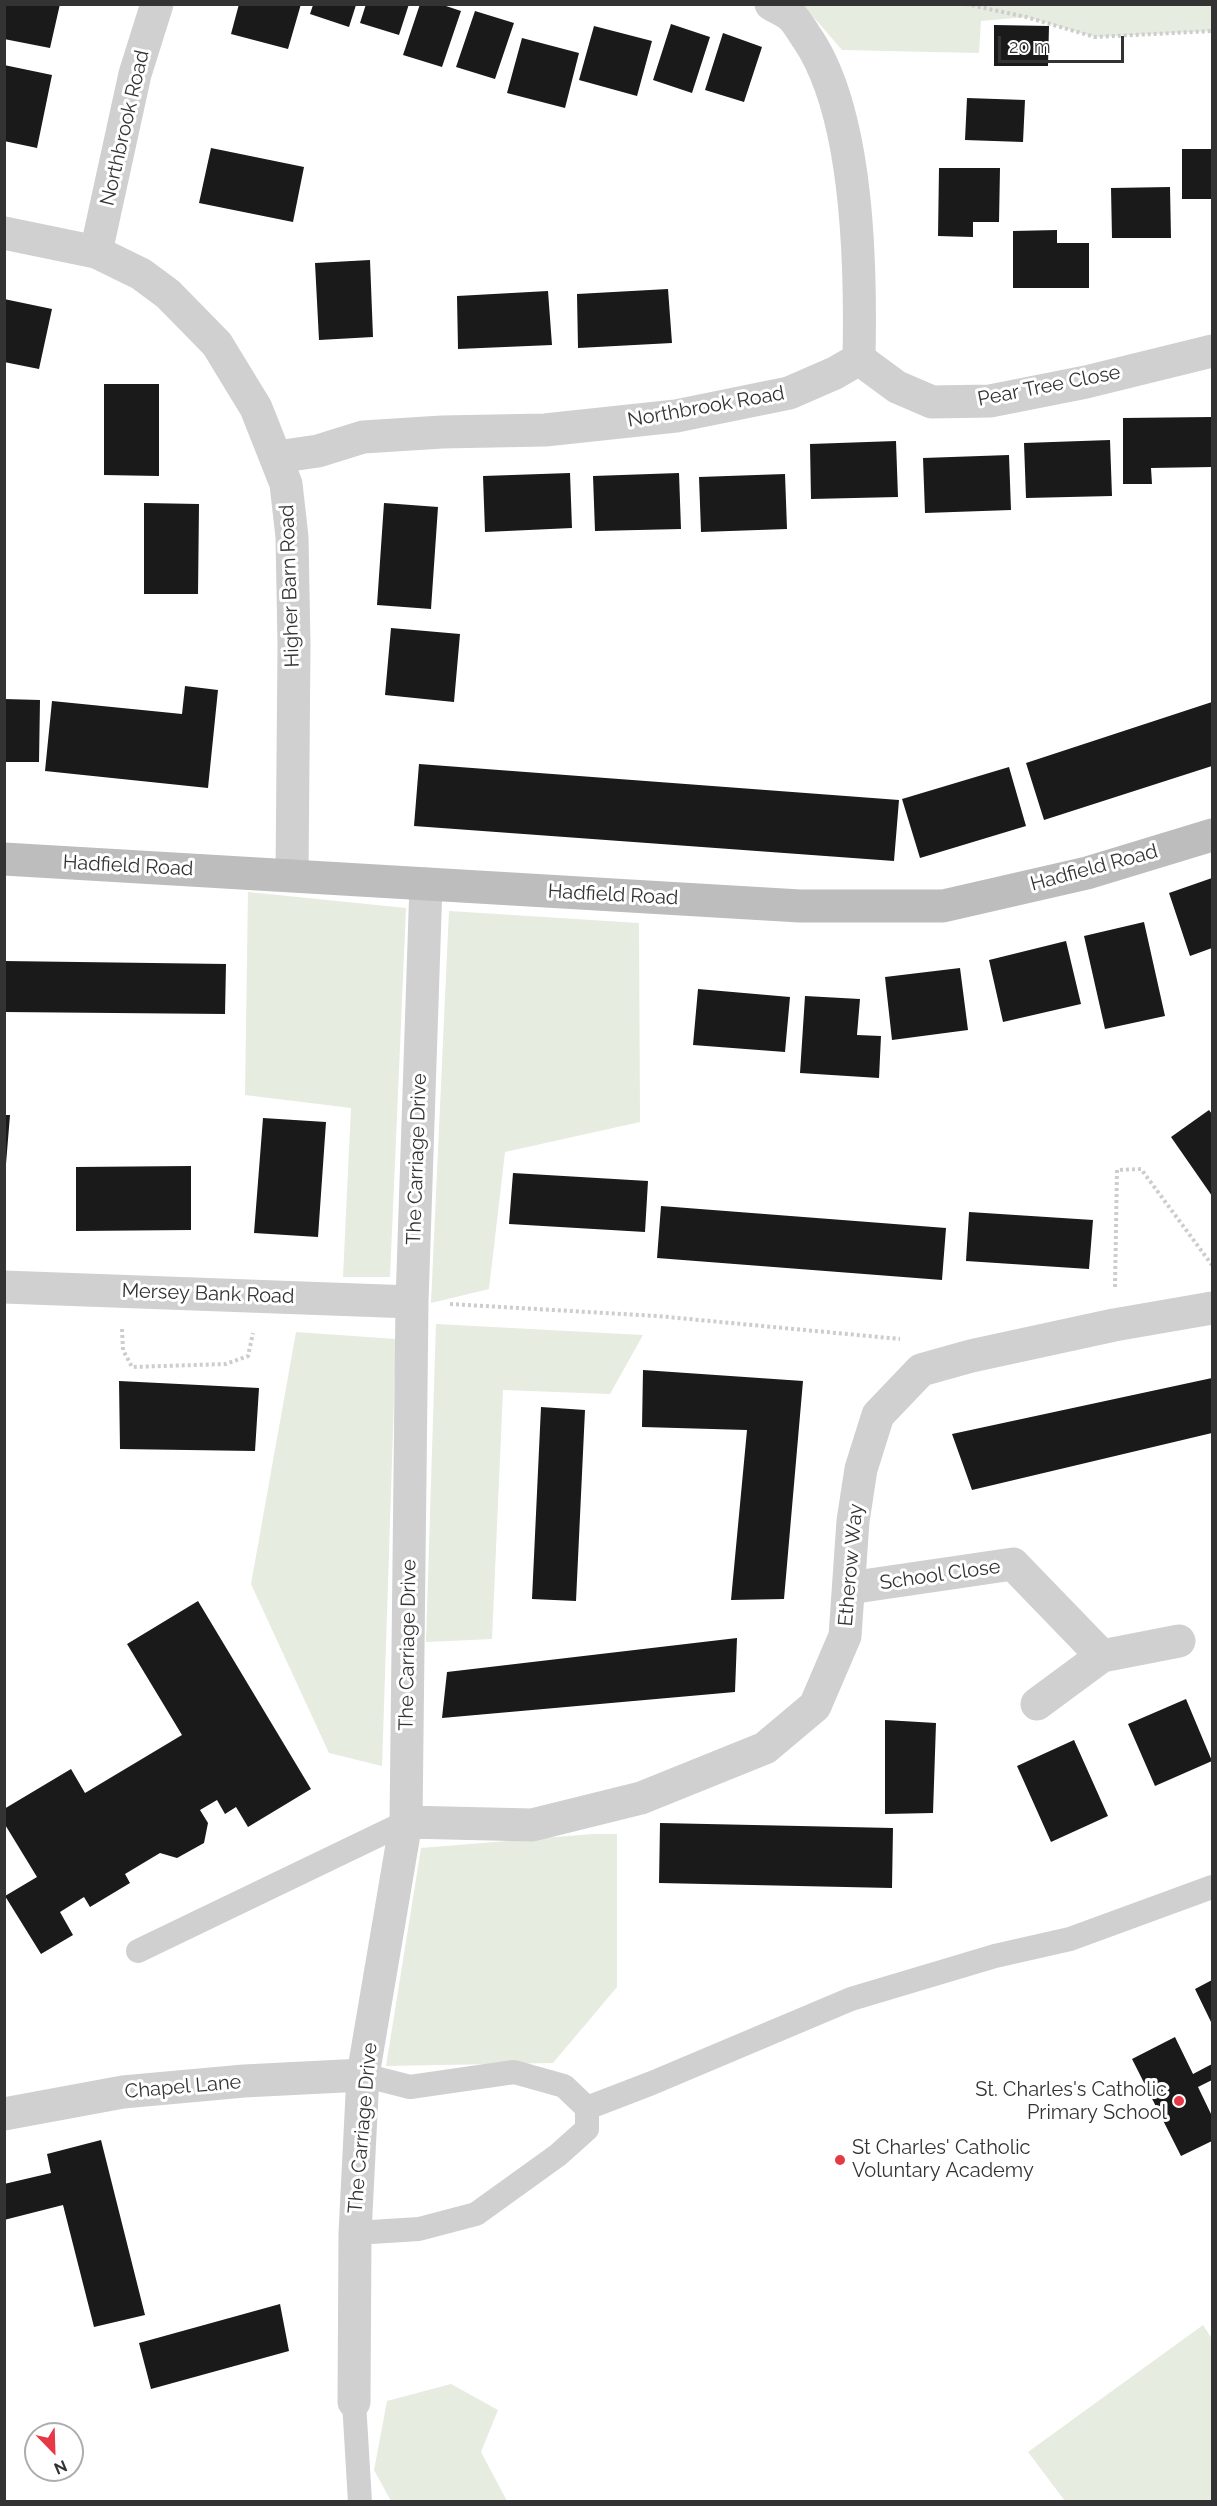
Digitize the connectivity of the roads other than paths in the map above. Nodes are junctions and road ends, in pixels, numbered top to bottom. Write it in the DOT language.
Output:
graph roads {
  1 [pos="157,4"];
  2 [pos="771,4"];
  3 [pos="4,232"];
  4 [pos="96,252"];
  5 [pos="1212,351"];
  6 [pos="859,359"];
  7 [pos="277,457"];
  8 [pos="1212,835"];
  9 [pos="4,859"];
  10 [pos="292,875"];
  11 [pos="426,884"];
  12 [pos="4,1287"];
  13 [pos="412,1302"];
  14 [pos="1212,1308"];
  15 [pos="849,1588"];
  16 [pos="1179,1641"];
  17 [pos="1102,1656"];
  18 [pos="1037,1704"];
  19 [pos="406,1822"];
  20 [pos="1212,1887"];
  21 [pos="138,1951"];
  22 [pos="363,2075"];
  23 [pos="586,2108"];
  24 [pos="4,2114"];
  25 [pos="355,2233"];
  26 [pos="354,2402"];
  27 [pos="360,2502"];
  1 -- 4 [label="street, Northbrook Road"];
  2 -- 6 [label="street"];
  3 -- 4 [label="street, Higher Barn Road"];
  4 -- 7 [label="street, Higher Barn Road"];
  5 -- 6 [label="street, Pear Tree Close"];
  6 -- 7 [label="street, Northbrook Road"];
  7 -- 10 [label="street, Higher Barn Road"];
  8 -- 11 [label="street, Hadfield Road"];
  9 -- 10 [label="street, Hadfield Road"];
  10 -- 11 [label="street, Hadfield Road"];
  11 -- 13 [label="street, The Carriage Drive"];
  12 -- 13 [label="street, Mersey Bank Road"];
  13 -- 19 [label="street, The Carriage Drive"];
  14 -- 15 [label="street, Etherow Way"];
  15 -- 17 [label="street, School Close"];
  15 -- 19 [label="street, Etherow Way"];
  16 -- 17 [label="street"];
  17 -- 18 [label="street"];
  19 -- 21 [label="lane"];
  19 -- 22 [label="street, The Carriage Drive"];
  20 -- 23 [label="lane"];
  22 -- 23 [label="lane"];
  22 -- 24 [label="street, Chapel Lane"];
  22 -- 25 [label="street, The Carriage Drive"];
  23 -- 25 [label="lane"];
  25 -- 26 [label="street, The Carriage Drive"];
  26 -- 27 [label="lane"];
}
